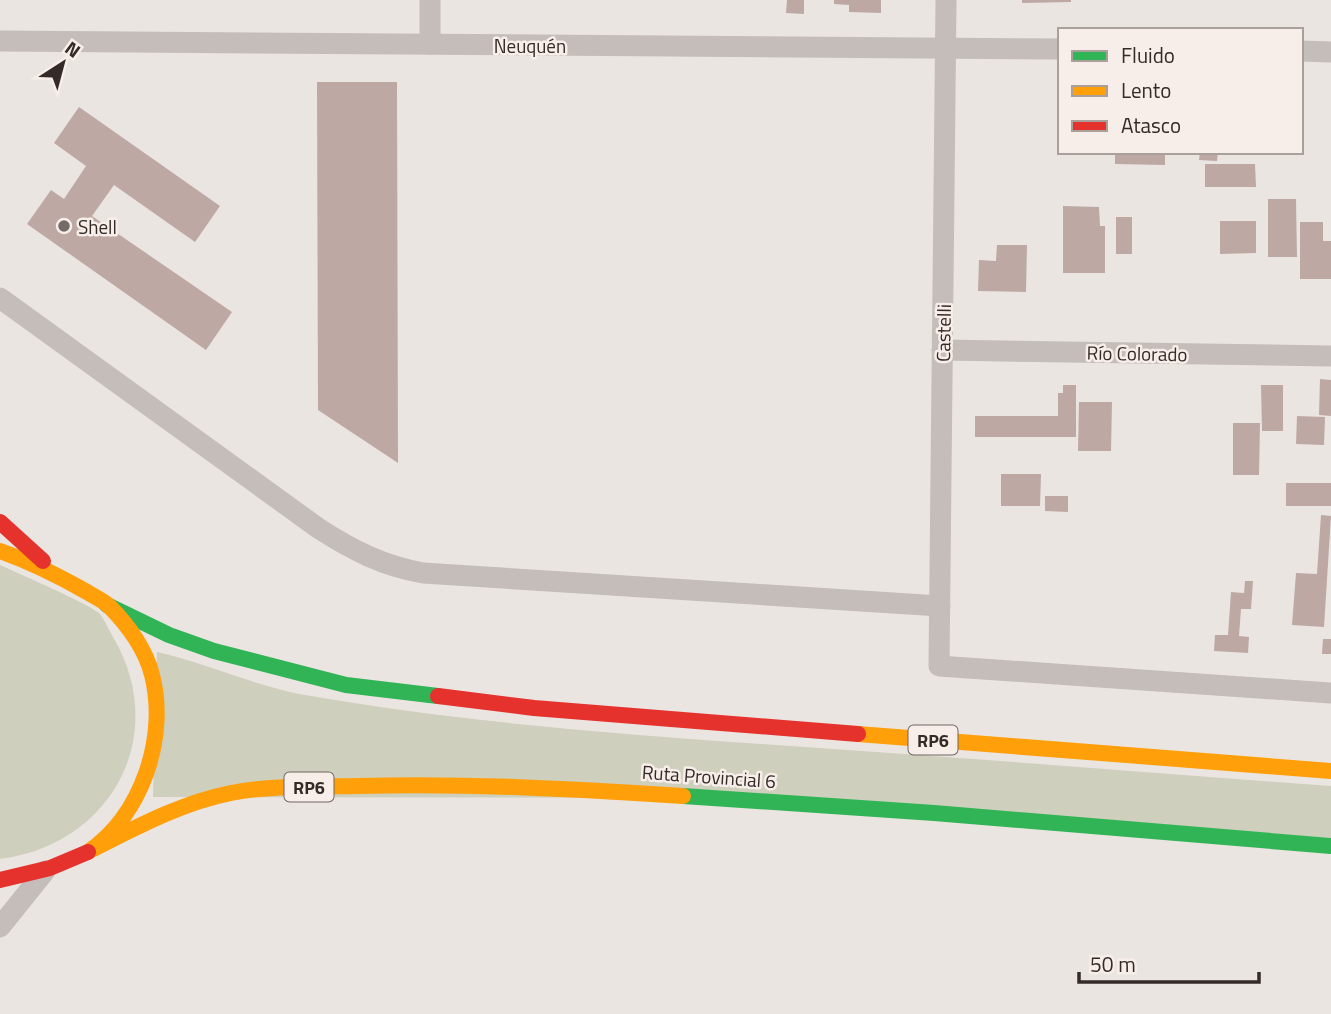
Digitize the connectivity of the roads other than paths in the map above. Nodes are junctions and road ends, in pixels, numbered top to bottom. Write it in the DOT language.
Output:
graph roads {
  1 [pos="430,0"];
  2 [pos="946,0"];
  3 [pos="0,41"];
  4 [pos="430,44"];
  5 [pos="945,48"];
  6 [pos="1058,49"];
  7 [pos="1303,51"];
  8 [pos="1331,52"];
  9 [pos="0,298"];
  10 [pos="942,350"];
  11 [pos="1331,356"];
  12 [pos="0,522"];
  13 [pos="0,551"];
  14 [pos="60,574"];
  15 [pos="107,605"];
  16 [pos="940,606"];
  17 [pos="1331,693"];
  18 [pos="1331,771"];
  19 [pos="1331,846"];
  20 [pos="93,849"];
  21 [pos="48,868"];
  22 [pos="0,880"];
  23 [pos="0,927"];
  1 -- 4 [label="street"];
  2 -- 5 [label="street, Castelli"];
  3 -- 4 [label="street, Neuquén"];
  4 -- 5 [label="street, Neuquén"];
  5 -- 6 [label="street, Neuquén"];
  5 -- 10 [label="street, Castelli"];
  7 -- 8 [label="street"];
  9 -- 16 [label="street"];
  10 -- 11 [label="street, Río Colorado"];
  10 -- 16 [label="street, Castelli"];
  12 -- 14 [label="main road"];
  13 -- 14 [label="main road, RP6"];
  14 -- 15 [label="main road, RP6"];
  15 -- 18 [label="main road, RP6"];
  15 -- 20 [label="main road, RP6"];
  16 -- 17 [label="street, Castelli"];
  19 -- 20 [label="main road, Ruta Provincial 6 / RP6"];
  20 -- 21 [label="main road, RP6"];
  21 -- 22 [label="main road, RP6"];
  21 -- 23 [label="street"];
}
